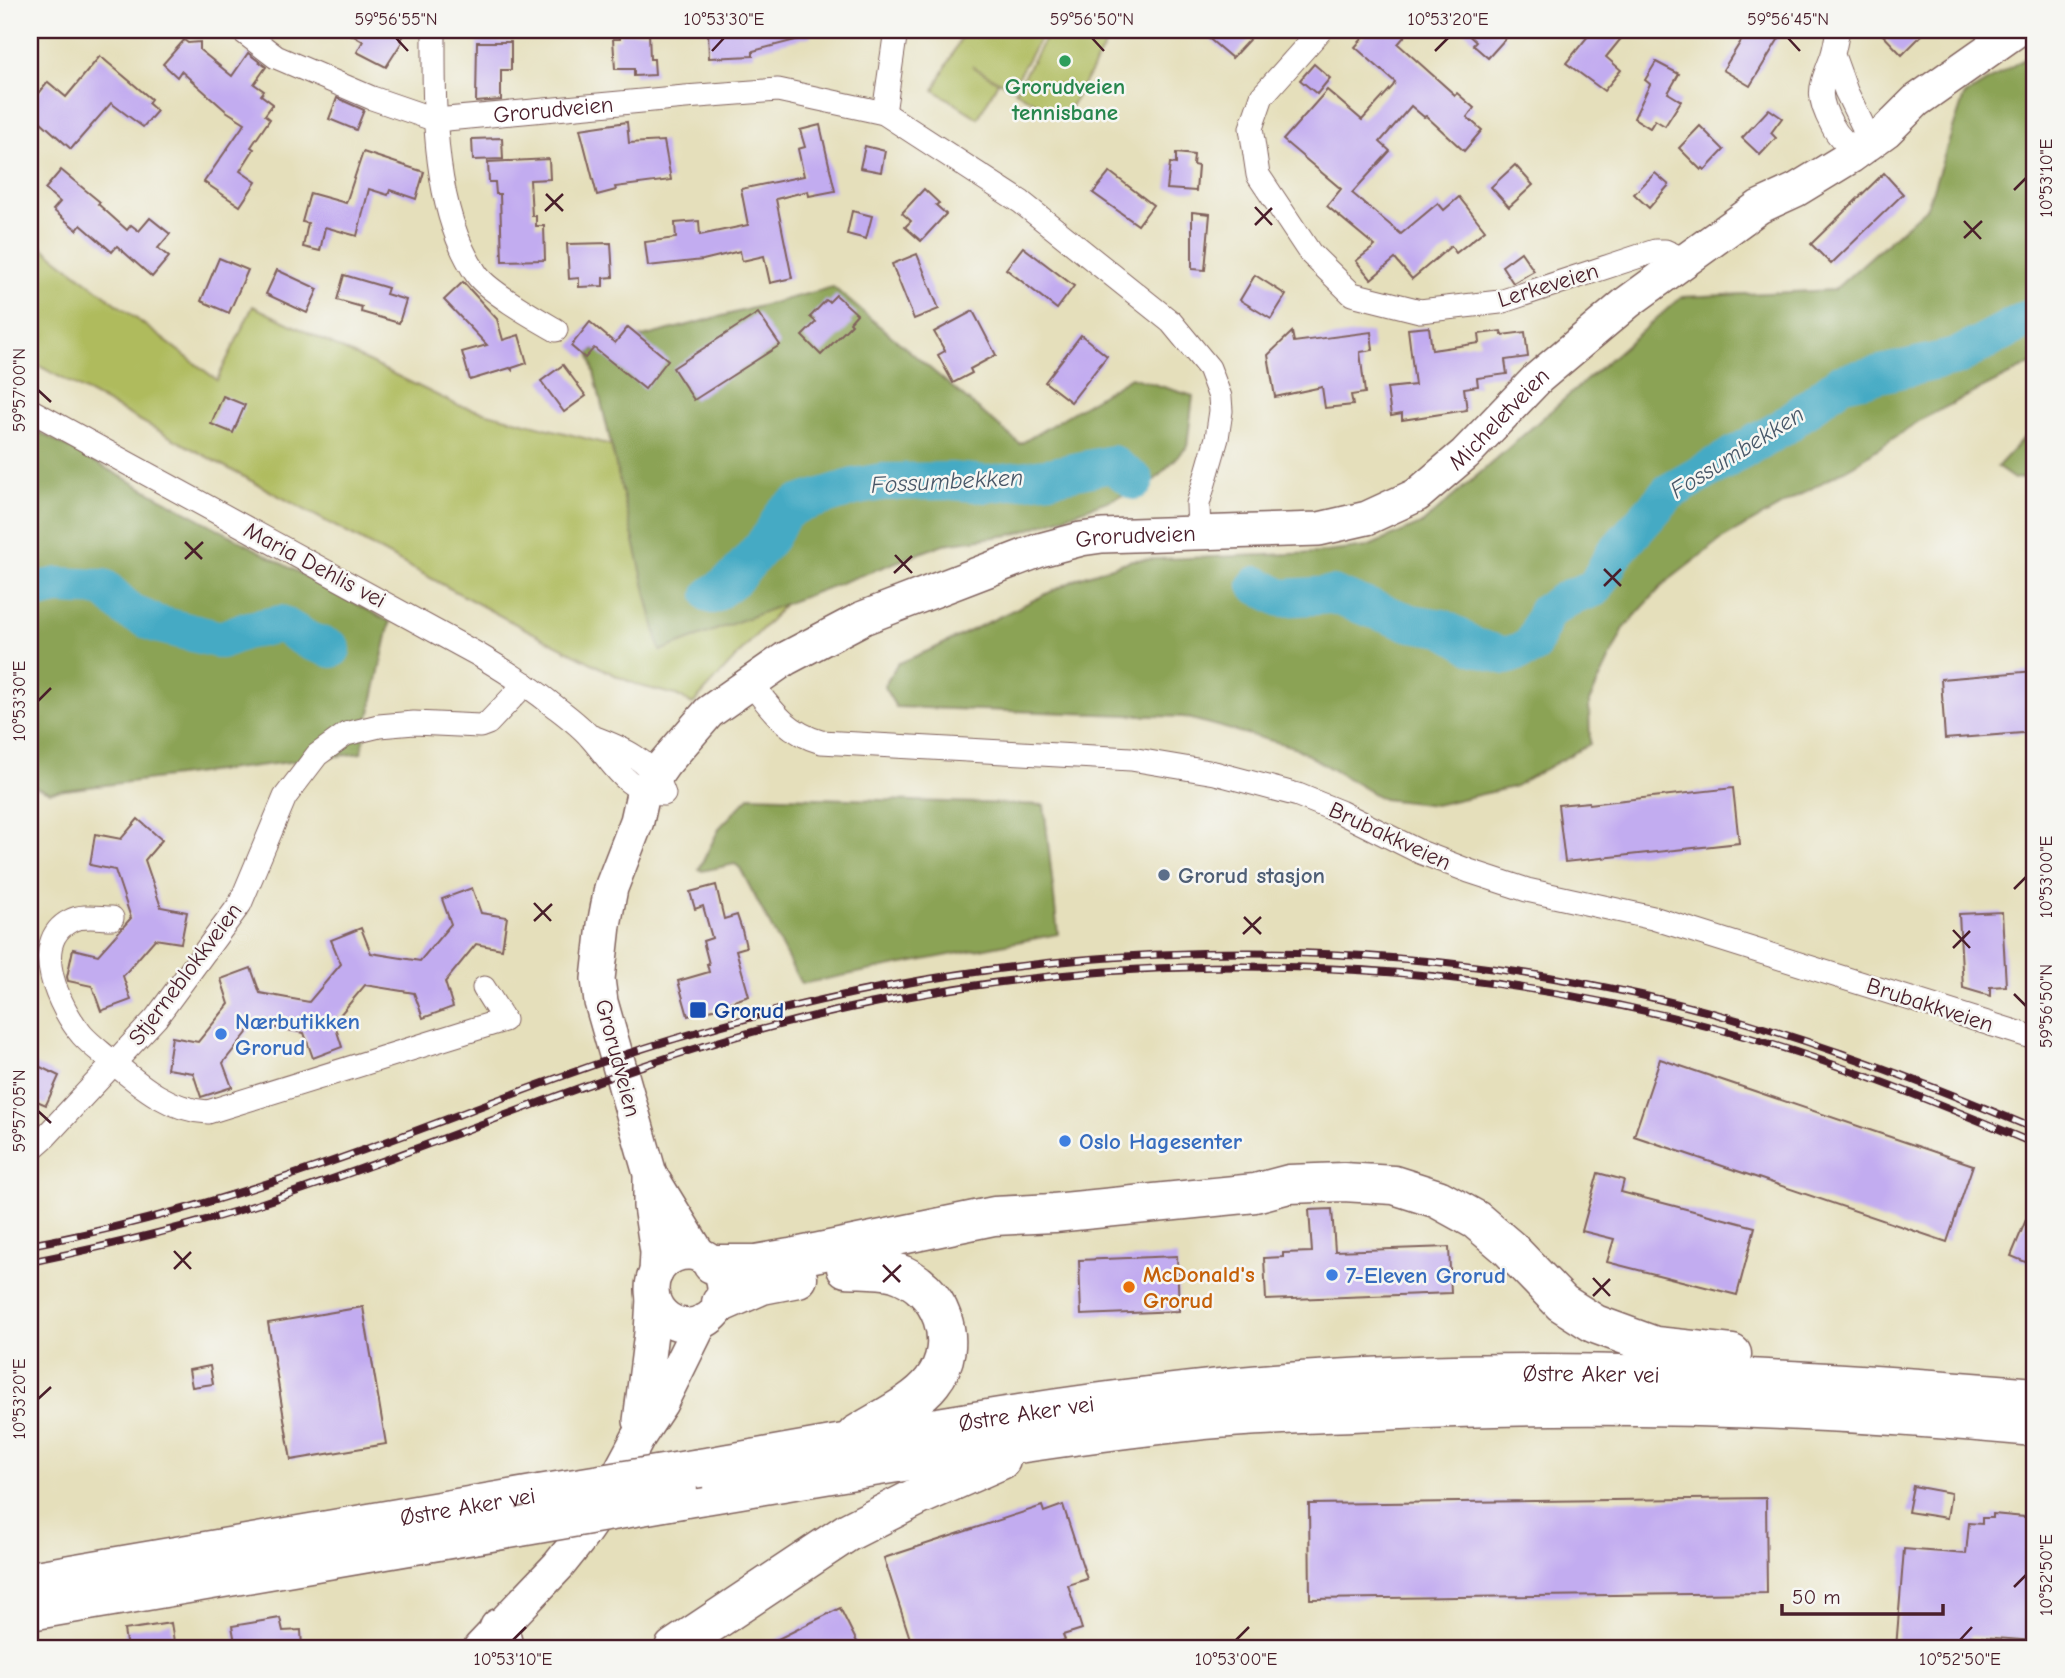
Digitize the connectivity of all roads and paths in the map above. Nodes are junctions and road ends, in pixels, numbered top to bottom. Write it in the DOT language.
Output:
graph roads {
  1 [pos="241,30"];
  2 [pos="434,30"];
  3 [pos="896,30"];
  4 [pos="1321,30"];
  5 [pos="1838,30"];
  6 [pos="2017,30"];
  7 [pos="884,113"];
  8 [pos="436,120"];
  9 [pos="1854,138"];
  10 [pos="1685,260"];
  11 [pos="556,330"];
  12 [pos="30,410"];
  13 [pos="1199,532"];
  14 [pos="525,684"];
  15 [pos="742,690"];
  16 [pos="650,795"];
  17 [pos="112,918"];
  18 [pos="484,989"];
  19 [pos="2035,1038"];
  20 [pos="115,1064"];
  21 [pos="30,1150"];
  22 [pos="650,1174"];
  23 [pos="1054,1213"];
  24 [pos="706,1260"];
  25 [pos="846,1268"];
  26 [pos="654,1286"];
  27 [pos="711,1313"];
  28 [pos="1923,1387"];
  29 [pos="2035,1396"];
  30 [pos="2035,1427"];
  31 [pos="638,1438"];
  32 [pos="1036,1441"];
  33 [pos="842,1444"];
  34 [pos="691,1484"];
  35 [pos="30,1581"];
  36 [pos="30,1611"];
  37 [pos="494,1642"];
  38 [pos="674,1648"];
  1 -- 8 [label="street, Grorudveien"];
  2 -- 8 [label="street"];
  3 -- 7 [label="street"];
  4 -- 10 [label="street, Lerkeveien"];
  5 -- 9 [label="street"];
  6 -- 9 [label="main road, Micheletveien"];
  7 -- 8 [label="street, Grorudveien"];
  7 -- 13 [label="street, Grorudveien"];
  8 -- 11 [label="street"];
  9 -- 10 [label="main road, Micheletveien"];
  10 -- 13 [label="main road, Micheletveien"];
  12 -- 14 [label="street, Maria Dehlis vei"];
  13 -- 15 [label="main road, Grorudveien"];
  14 -- 16 [label="street, Maria Dehlis vei"];
  14 -- 20 [label="street, Stjerneblokkveien"];
  15 -- 16 [label="main road, Grorudveien"];
  15 -- 19 [label="street, Brubakkveien"];
  16 -- 22 [label="main road, Grorudveien"];
  17 -- 20 [label="street"];
  18 -- 20 [label="street, Stjerneblokkveien"];
  20 -- 21 [label="street, Stjerneblokkveien"];
  22 -- 24 [label="main road, Grorudveien"];
  22 -- 26 [label="main road, Grorudveien"];
  23 -- 24 [label="highway"];
  23 -- 25 [label="highway"];
  23 -- 28 [label="highway"];
  24 -- 26 [label="main road"];
  24 -- 27 [label="main road"];
  25 -- 27 [label="highway"];
  25 -- 33 [label="highway"];
  26 -- 27 [label="main road"];
  26 -- 31 [label="main road, Grorudveien"];
  27 -- 31 [label="main road, Grorudveien"];
  28 -- 29 [label="highway, Østre Aker vei"];
  28 -- 33 [label="highway, Østre Aker vei"];
  30 -- 32 [label="highway, Østre Aker vei"];
  31 -- 37 [label="main road, Grorudveien"];
  32 -- 34 [label="highway, Østre Aker vei"];
  32 -- 38 [label="highway"];
  33 -- 34 [label="highway, Østre Aker vei"];
  34 -- 35 [label="highway, Østre Aker vei, bridge"];
  34 -- 36 [label="highway, Østre Aker vei, bridge"];
}
